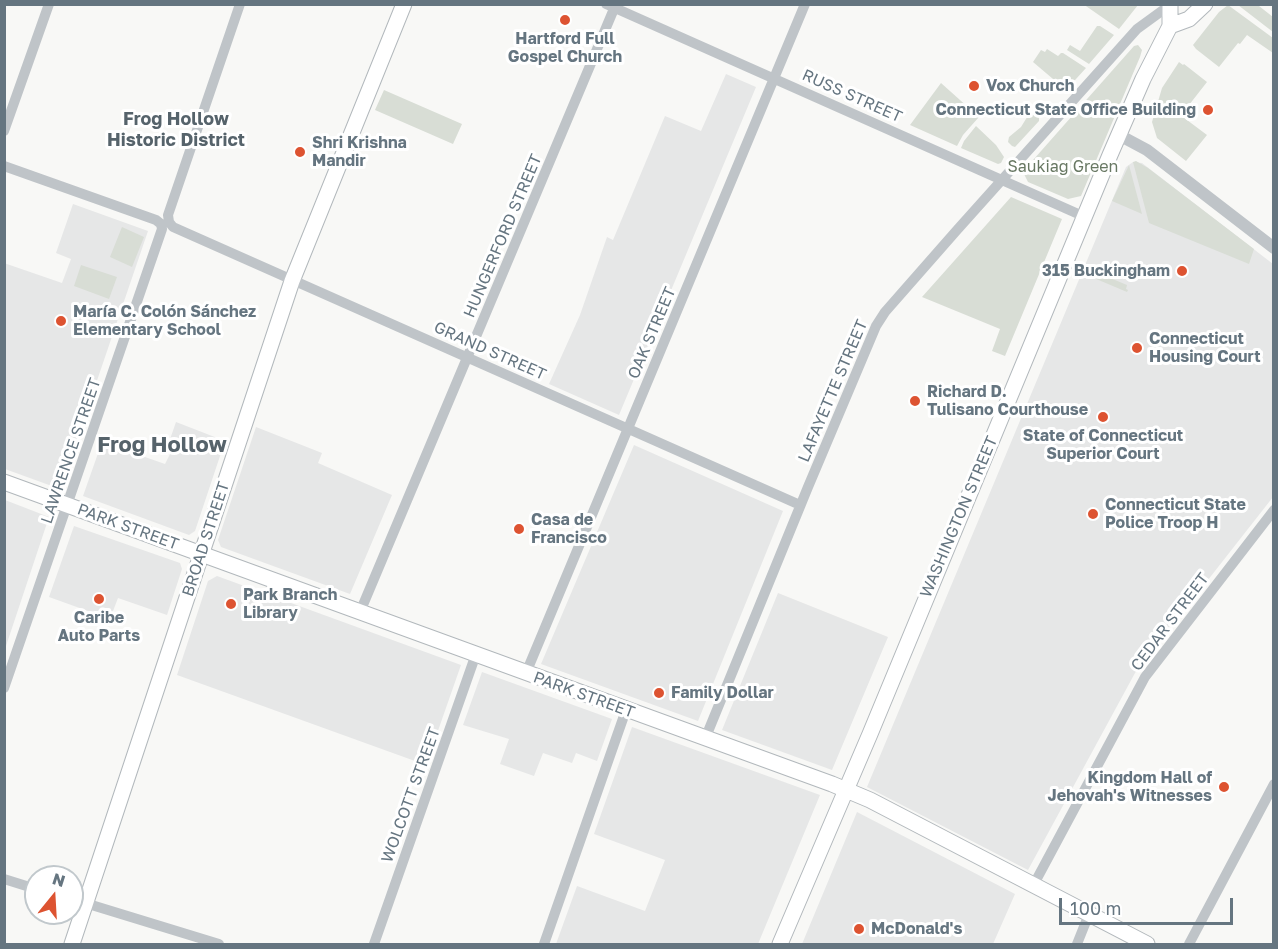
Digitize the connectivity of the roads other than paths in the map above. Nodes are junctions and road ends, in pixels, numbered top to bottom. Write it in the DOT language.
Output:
graph roads {
  1 [pos="48,4"];
  2 [pos="240,4"];
  3 [pos="404,4"];
  4 [pos="805,4"];
  5 [pos="1205,4"];
  6 [pos="612,6"];
  7 [pos="1166,6"];
  8 [pos="1170,26"];
  9 [pos="1150,66"];
  10 [pos="774,78"];
  11 [pos="4,131"];
  12 [pos="1119,135"];
  13 [pos="4,166"];
  14 [pos="1004,179"];
  15 [pos="1085,217"];
  16 [pos="165,223"];
  17 [pos="1274,248"];
  18 [pos="292,281"];
  19 [pos="468,358"];
  20 [pos="628,428"];
  21 [pos="4,483"];
  22 [pos="800,505"];
  23 [pos="68,506"];
  24 [pos="1274,510"];
  25 [pos="202,554"];
  26 [pos="360,612"];
  27 [pos="476,654"];
  28 [pos="526,673"];
  29 [pos="4,688"];
  30 [pos="626,710"];
  31 [pos="705,739"];
  32 [pos="1274,784"];
  33 [pos="845,790"];
  34 [pos="4,879"];
  35 [pos="24,885"];
  36 [pos="1033,886"];
  37 [pos="84,887"];
  38 [pos="84,903"];
  39 [pos="1089,914"];
  40 [pos="75,925"];
  41 [pos="72,945"];
  42 [pos="219,945"];
  43 [pos="374,945"];
  44 [pos="544,945"];
  45 [pos="780,945"];
  46 [pos="1077,945"];
  47 [pos="1147,945"];
  48 [pos="1189,945"];
  1 -- 11 [label="street"];
  2 -- 16 [label="street, LAWRENCE STREET"];
  3 -- 18 [label="main road, BROAD STREET"];
  4 -- 10 [label="street, OAK STREET"];
  5 -- 8 [label="main road"];
  6 -- 10 [label="street, RUSS STREET"];
  6 -- 19 [label="street, HUNGERFORD STREET"];
  7 -- 8 [label="main road, WASHINGTON STREET"];
  7 -- 9 [label="main road"];
  7 -- 14 [label="street, LAFAYETTE STREET"];
  8 -- 9 [label="main road, WASHINGTON STREET"];
  9 -- 12 [label="main road, WASHINGTON STREET"];
  10 -- 14 [label="street, RUSS STREET"];
  10 -- 20 [label="street, OAK STREET"];
  12 -- 15 [label="main road, WASHINGTON STREET"];
  12 -- 17 [label="street"];
  13 -- 16 [label="street, GRAND STREET"];
  14 -- 15 [label="street, RUSS STREET"];
  14 -- 22 [label="street, LAFAYETTE STREET"];
  15 -- 33 [label="main road, WASHINGTON STREET"];
  16 -- 18 [label="street, GRAND STREET"];
  16 -- 23 [label="street, LAWRENCE STREET"];
  18 -- 19 [label="street, GRAND STREET"];
  18 -- 25 [label="main road, BROAD STREET"];
  19 -- 20 [label="street, GRAND STREET"];
  19 -- 26 [label="street, HUNGERFORD STREET"];
  20 -- 22 [label="street, GRAND STREET"];
  20 -- 28 [label="street, OAK STREET"];
  21 -- 23 [label="main road, PARK STREET"];
  22 -- 31 [label="street, LAFAYETTE STREET"];
  23 -- 25 [label="main road, PARK STREET"];
  23 -- 29 [label="street, LAWRENCE STREET"];
  24 -- 36 [label="street, CEDAR STREET"];
  25 -- 26 [label="main road, PARK STREET"];
  25 -- 37 [label="main road, BROAD STREET"];
  26 -- 27 [label="main road, PARK STREET"];
  27 -- 28 [label="main road, PARK STREET"];
  27 -- 43 [label="street, WOLCOTT STREET"];
  28 -- 30 [label="main road, PARK STREET"];
  30 -- 31 [label="main road, PARK STREET"];
  30 -- 44 [label="street"];
  31 -- 33 [label="main road, PARK STREET"];
  32 -- 48 [label="street"];
  33 -- 36 [label="main road, PARK STREET"];
  33 -- 45 [label="main road, WASHINGTON STREET"];
  34 -- 35 [label="street"];
  36 -- 39 [label="main road, PARK STREET"];
  38 -- 42 [label="street"];
  39 -- 46 [label="street"];
  39 -- 47 [label="main road, PARK STREET"];
  40 -- 41 [label="main road, BROAD STREET"];
}
